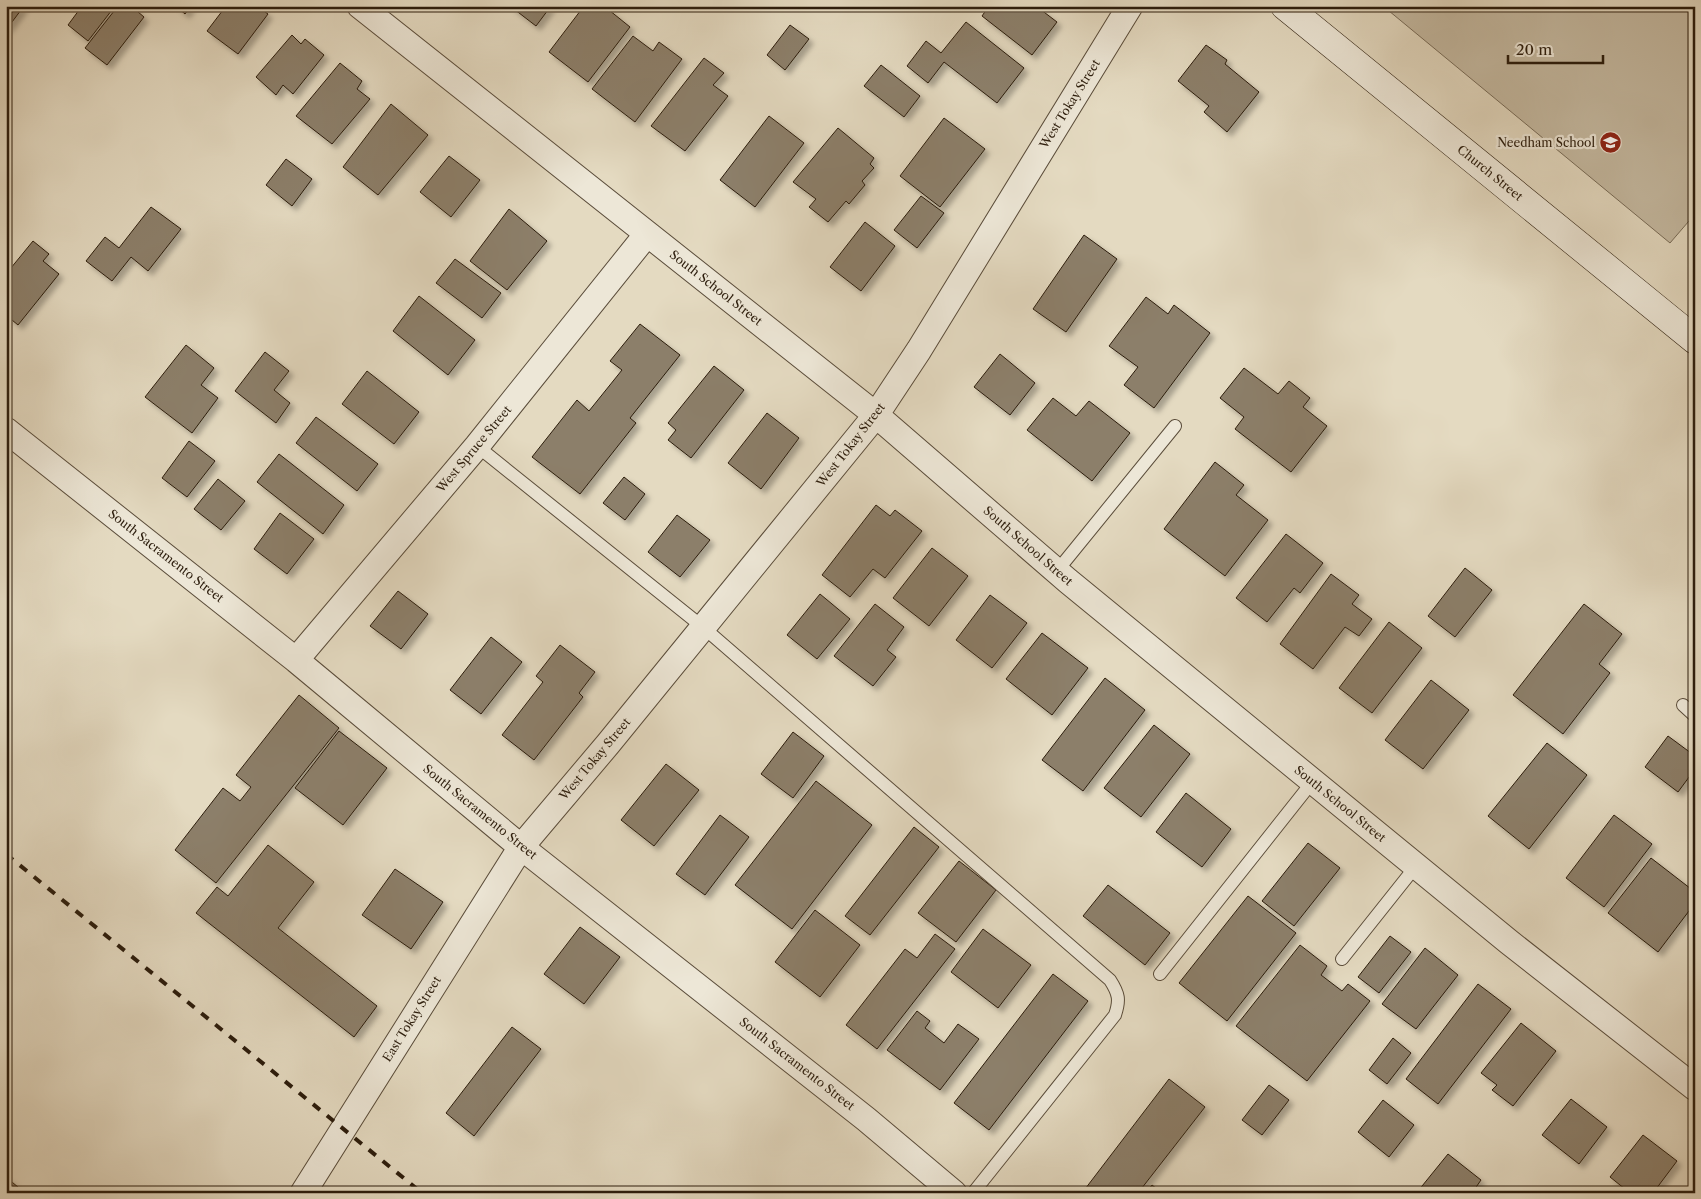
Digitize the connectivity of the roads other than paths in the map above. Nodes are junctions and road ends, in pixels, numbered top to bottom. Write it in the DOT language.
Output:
graph roads {
  1 [pos="360,6"];
  2 [pos="1130,6"];
  3 [pos="1285,6"];
  4 [pos="647,234"];
  5 [pos="1695,340"];
  6 [pos="876,415"];
  7 [pos="1175,426"];
  8 [pos="6,430"];
  9 [pos="477,446"];
  10 [pos="1057,570"];
  11 [pos="704,628"];
  12 [pos="296,660"];
  13 [pos="1683,706"];
  14 [pos="1695,716"];
  15 [pos="1313,781"];
  16 [pos="521,846"];
  17 [pos="1416,866"];
  18 [pos="1342,959"];
  19 [pos="1160,974"];
  20 [pos="1695,1088"];
  21 [pos="303,1193"];
  22 [pos="954,1193"];
  23 [pos="973,1193"];
  1 -- 4 [label="street, South School Street"];
  2 -- 6 [label="street, West Tokay Street"];
  3 -- 5 [label="street, Church Street"];
  4 -- 6 [label="street, South School Street"];
  4 -- 9 [label="street, West Spruce Street"];
  6 -- 10 [label="street, South School Street"];
  6 -- 11 [label="street, West Tokay Street"];
  7 -- 10 [label="lane"];
  8 -- 12 [label="street, South Sacramento Street"];
  9 -- 11 [label="lane"];
  9 -- 12 [label="street, West Spruce Street"];
  10 -- 15 [label="street, South School Street"];
  11 -- 16 [label="street, West Tokay Street"];
  11 -- 23 [label="lane"];
  12 -- 16 [label="street, South Sacramento Street"];
  13 -- 14 [label="lane"];
  15 -- 17 [label="street, South School Street"];
  15 -- 19 [label="lane"];
  16 -- 21 [label="street, East Tokay Street"];
  16 -- 22 [label="street, South Sacramento Street"];
  17 -- 18 [label="lane"];
  17 -- 20 [label="street, South School Street"];
}
